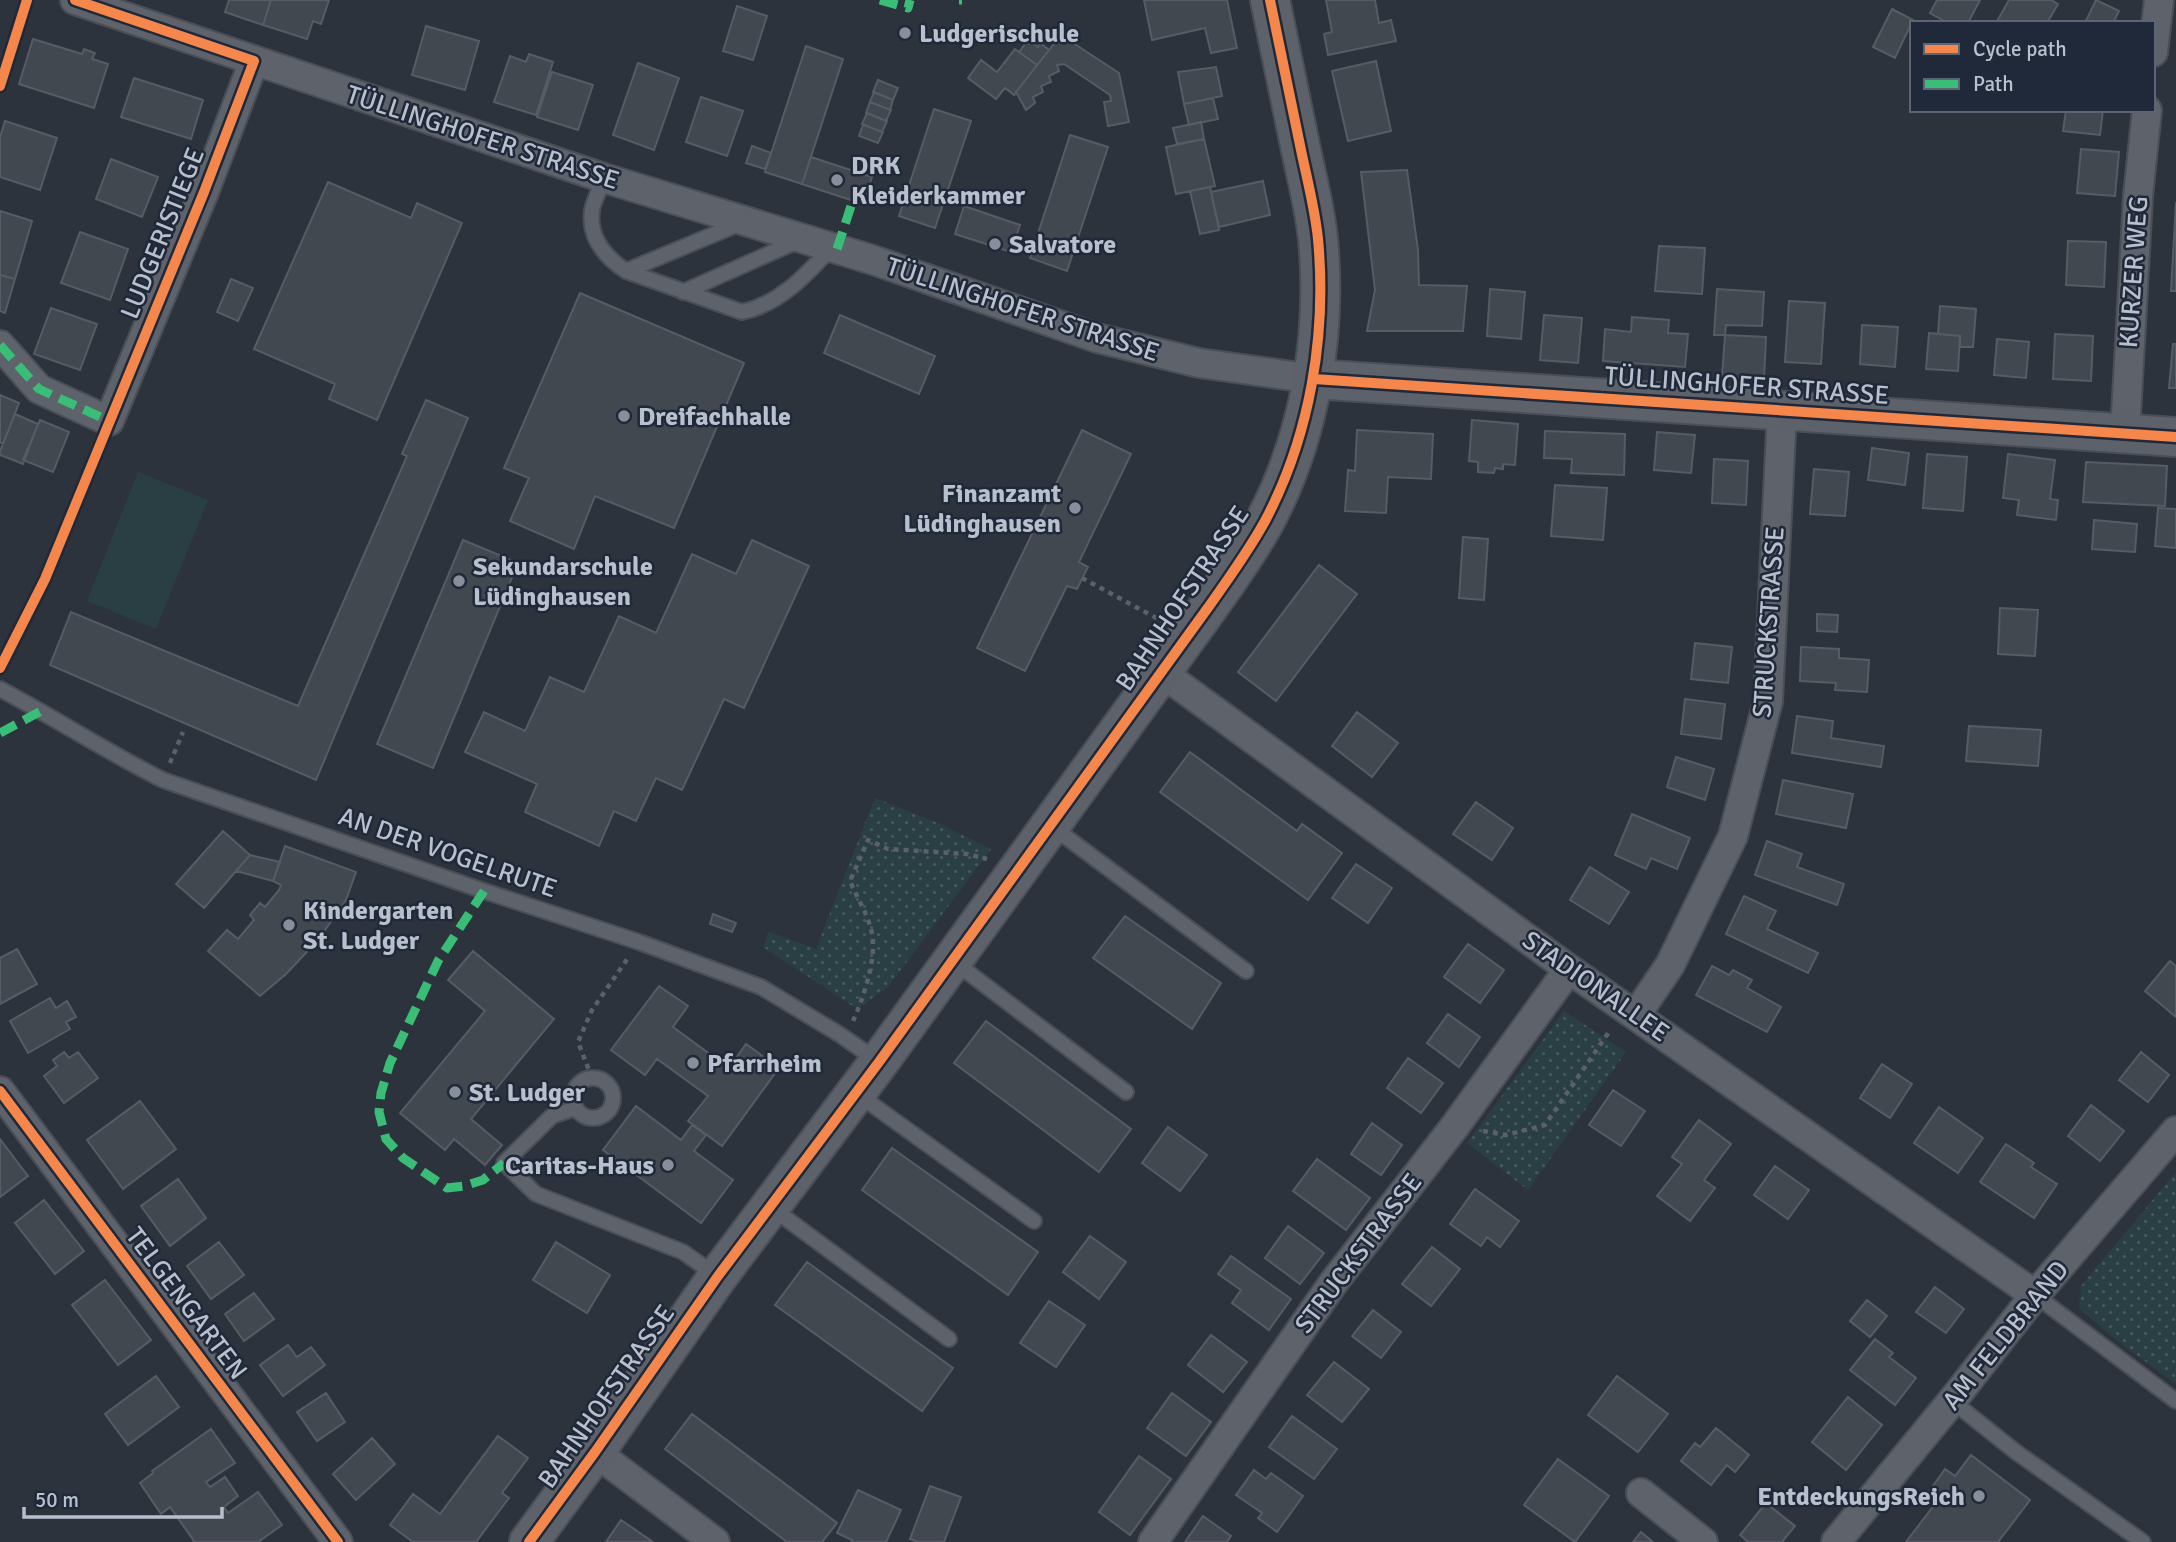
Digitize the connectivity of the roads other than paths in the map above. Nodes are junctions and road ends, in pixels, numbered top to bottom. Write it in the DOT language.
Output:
graph roads {
  1 [pos="75,0"];
  2 [pos="1270,0"];
  3 [pos="2160,0"];
  4 [pos="2176,8"];
  5 [pos="2155,37"];
  6 [pos="254,61"];
  7 [pos="2147,112"];
  8 [pos="604,178"];
  9 [pos="744,222"];
  10 [pos="804,239"];
  11 [pos="831,248"];
  12 [pos="626,271"];
  13 [pos="683,292"];
  14 [pos="0,345"];
  15 [pos="1314,379"];
  16 [pos="1782,410"];
  17 [pos="2125,434"];
  18 [pos="2176,437"];
  19 [pos="1161,671"];
  20 [pos="0,689"];
  21 [pos="1049,824"];
  22 [pos="952,960"];
  23 [pos="1569,969"];
  24 [pos="1246,971"];
  25 [pos="1631,1012"];
  26 [pos="879,1062"];
  27 [pos="0,1091"];
  28 [pos="1126,1092"];
  29 [pos="856,1093"];
  30 [pos="575,1108"];
  31 [pos="2176,1131"];
  32 [pos="771,1207"];
  33 [pos="1034,1221"];
  34 [pos="718,1276"];
  35 [pos="2035,1295"];
  36 [pos="949,1339"];
  37 [pos="1952,1401"];
  38 [pos="2176,1401"];
  39 [pos="595,1452"];
  40 [pos="1641,1493"];
  41 [pos="338,1542"];
  42 [pos="529,1542"];
  43 [pos="715,1542"];
  44 [pos="1153,1542"];
  45 [pos="1703,1542"];
  46 [pos="1836,1542"];
  47 [pos="2143,1542"];
  1 -- 6 [label="street, TÜLLINGHOFER STRASSE"];
  2 -- 15 [label="main road, BAHNHOFSTRASSE"];
  3 -- 4 [label="street"];
  3 -- 5 [label="street"];
  6 -- 8 [label="street, TÜLLINGHOFER STRASSE"];
  6 -- 14 [label="street, LUDGERISTIEGE"];
  7 -- 17 [label="street, KURZER WEG"];
  8 -- 9 [label="street, TÜLLINGHOFER STRASSE"];
  8 -- 12 [label="lane"];
  9 -- 10 [label="street, TÜLLINGHOFER STRASSE"];
  9 -- 12 [label="lane"];
  10 -- 11 [label="street, TÜLLINGHOFER STRASSE"];
  10 -- 13 [label="lane"];
  11 -- 13 [label="lane"];
  11 -- 15 [label="street, TÜLLINGHOFER STRASSE"];
  12 -- 13 [label="lane"];
  15 -- 16 [label="main road, TÜLLINGHOFER STRASSE"];
  15 -- 19 [label="main road, BAHNHOFSTRASSE"];
  16 -- 17 [label="main road, TÜLLINGHOFER STRASSE"];
  16 -- 25 [label="street, STRUCKSTRASSE"];
  17 -- 18 [label="main road, TÜLLINGHOFER STRASSE"];
  19 -- 21 [label="main road, BAHNHOFSTRASSE"];
  19 -- 23 [label="street, STADIONALLEE"];
  20 -- 26 [label="lane, AN DER VOGELRUTE"];
  21 -- 22 [label="main road, BAHNHOFSTRASSE"];
  21 -- 24 [label="lane"];
  22 -- 26 [label="main road, BAHNHOFSTRASSE"];
  22 -- 28 [label="lane"];
  23 -- 25 [label="street, STADIONALLEE"];
  23 -- 44 [label="street, STRUCKSTRASSE"];
  25 -- 35 [label="street, STADIONALLEE"];
  26 -- 29 [label="main road, BAHNHOFSTRASSE"];
  27 -- 41 [label="street, TELGENGARTEN"];
  29 -- 32 [label="main road, BAHNHOFSTRASSE"];
  29 -- 33 [label="lane"];
  30 -- 30 [label="lane"];
  30 -- 34 [label="lane"];
  31 -- 35 [label="street, AM FELDBRAND"];
  32 -- 34 [label="main road, BAHNHOFSTRASSE"];
  32 -- 36 [label="lane"];
  34 -- 39 [label="main road, BAHNHOFSTRASSE"];
  35 -- 37 [label="street, AM FELDBRAND"];
  35 -- 38 [label="lane"];
  37 -- 46 [label="street, AM FELDBRAND"];
  37 -- 47 [label="lane"];
  39 -- 42 [label="main road, BAHNHOFSTRASSE"];
  39 -- 43 [label="street"];
  40 -- 45 [label="street"];
}
